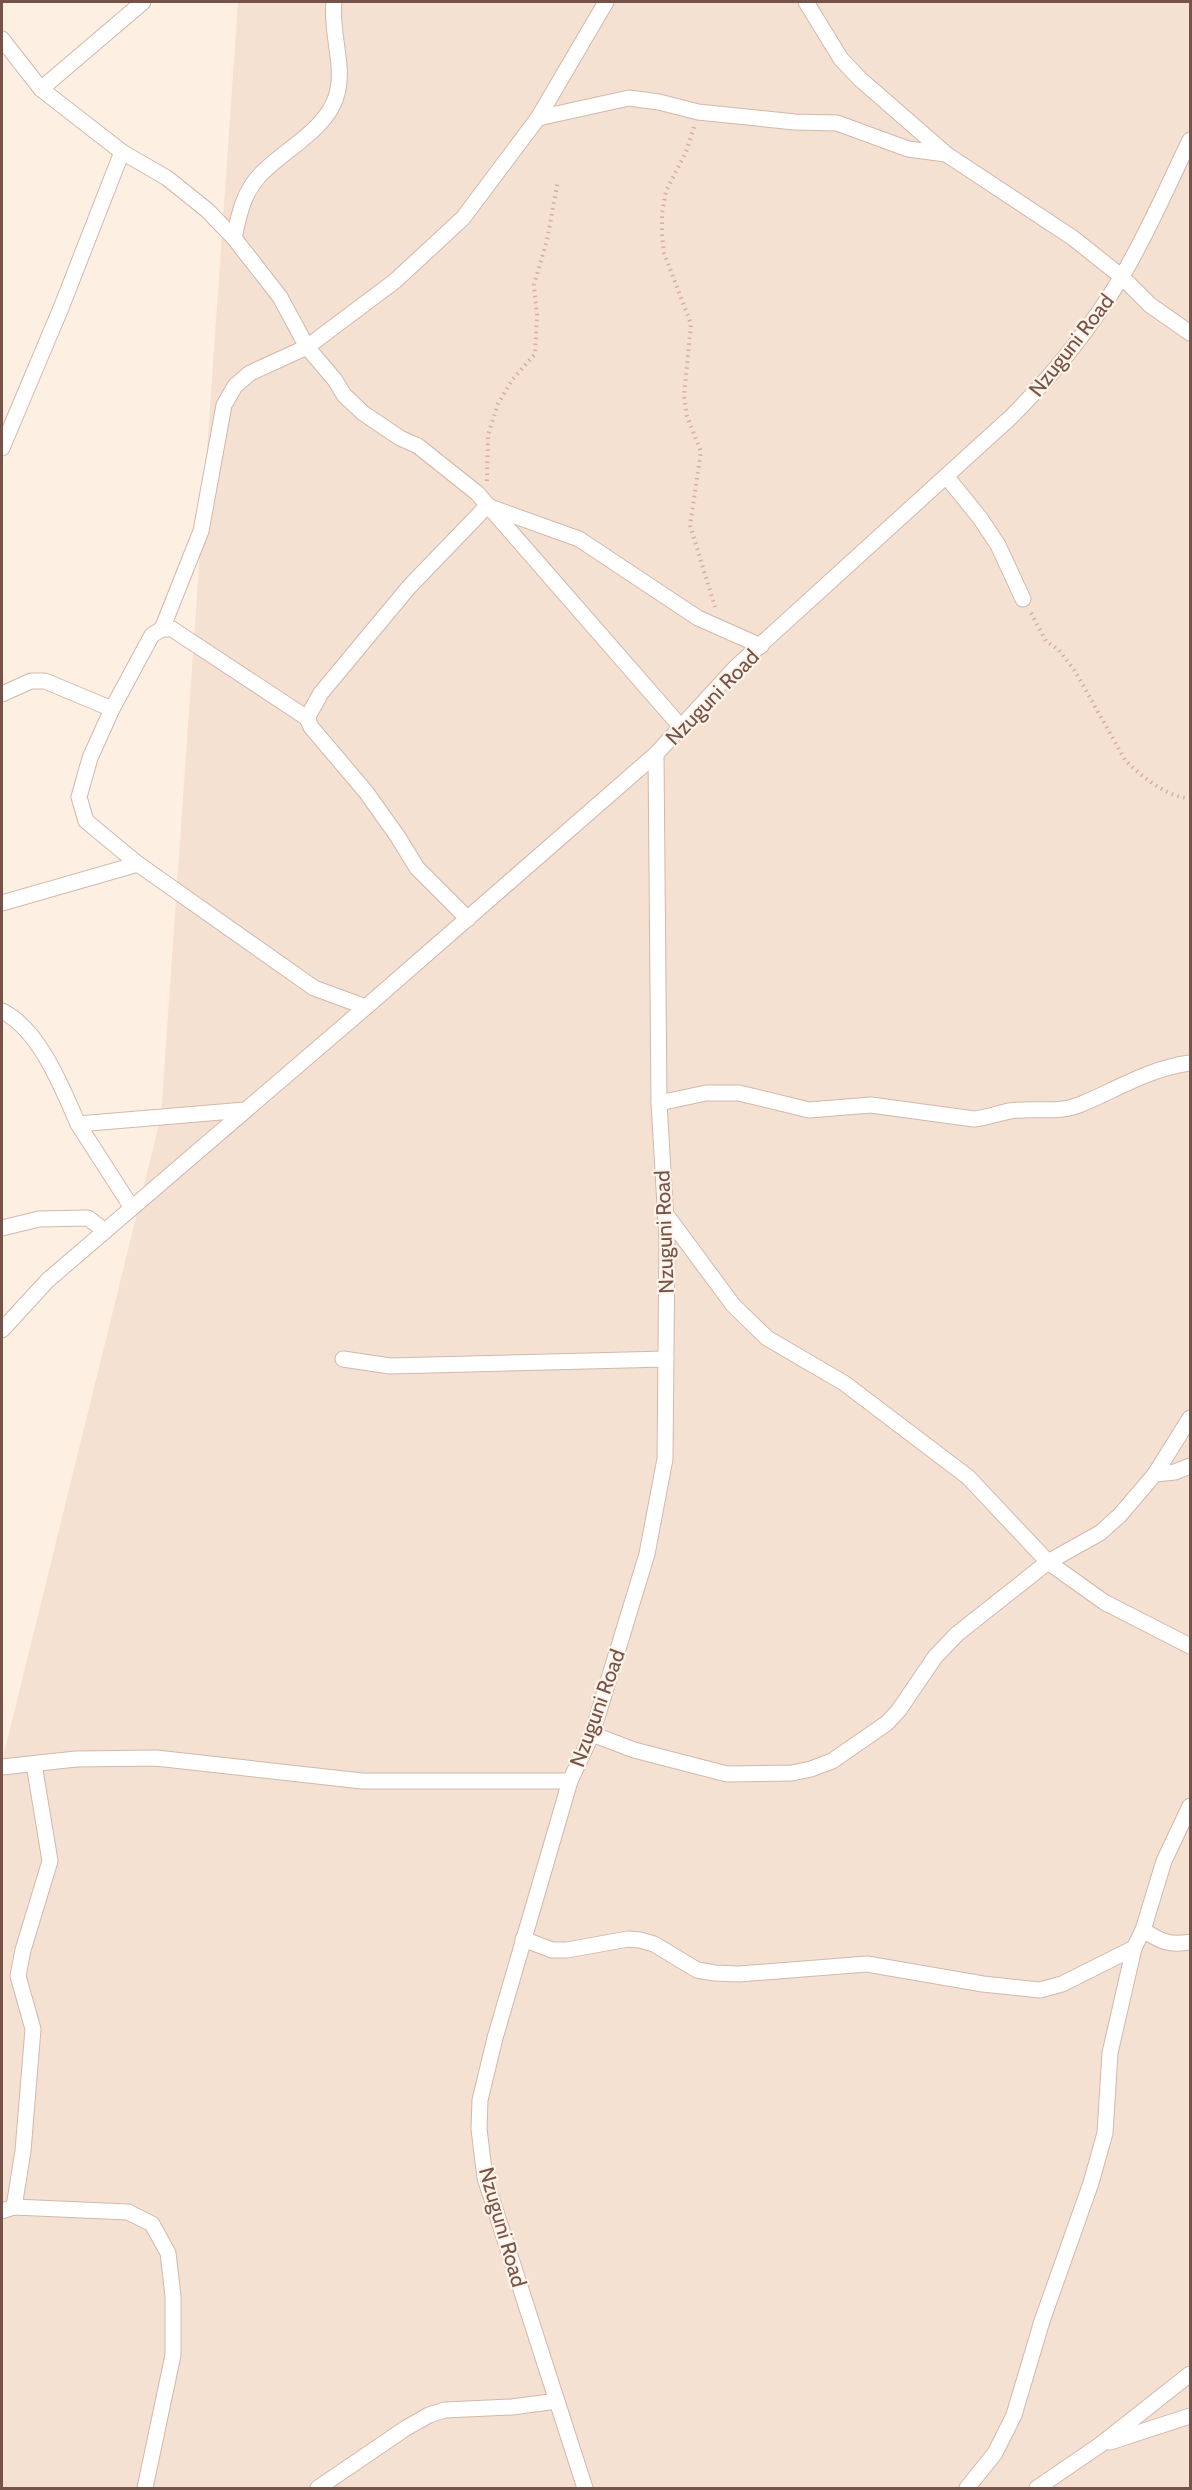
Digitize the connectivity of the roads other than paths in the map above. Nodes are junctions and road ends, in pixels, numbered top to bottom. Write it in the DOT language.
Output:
graph roads {
  1 [pos="143,2"];
  2 [pos="334,2"];
  3 [pos="606,2"];
  4 [pos="806,2"];
  5 [pos="2,39"];
  6 [pos="8,57"];
  7 [pos="41,89"];
  8 [pos="538,118"];
  9 [pos="1191,140"];
  10 [pos="122,152"];
  11 [pos="945,154"];
  12 [pos="234,238"];
  13 [pos="1122,277"];
  14 [pos="1191,333"];
  15 [pos="307,347"];
  16 [pos="2,448"];
  17 [pos="946,476"];
  18 [pos="487,506"];
  19 [pos="1023,599"];
  20 [pos="162,629"];
  21 [pos="761,646"];
  22 [pos="2,694"];
  23 [pos="112,709"];
  24 [pos="307,718"];
  25 [pos="681,727"];
  26 [pos="656,754"];
  27 [pos="138,864"];
  28 [pos="2,903"];
  29 [pos="468,919"];
  30 [pos="366,1007"];
  31 [pos="2,1011"];
  32 [pos="1191,1063"];
  33 [pos="659,1103"];
  34 [pos="245,1110"];
  35 [pos="78,1124"];
  36 [pos="132,1208"];
  37 [pos="665,1213"];
  38 [pos="2,1228"];
  39 [pos="105,1231"];
  40 [pos="2,1330"];
  41 [pos="343,1359"];
  42 [pos="666,1359"];
  43 [pos="1191,1418"];
  44 [pos="1191,1466"];
  45 [pos="1155,1474"];
  46 [pos="1048,1562"];
  47 [pos="1191,1646"];
  48 [pos="592,1734"];
  49 [pos="34,1764"];
  50 [pos="2,1767"];
  51 [pos="570,1781"];
  52 [pos="1191,1806"];
  53 [pos="1143,1930"];
  54 [pos="523,1939"];
  55 [pos="1191,1942"];
  56 [pos="1134,1948"];
  57 [pos="8,2209"];
  58 [pos="1191,2374"];
  59 [pos="557,2401"];
  60 [pos="1191,2416"];
  61 [pos="1100,2445"];
  62 [pos="145,2488"];
  63 [pos="318,2488"];
  64 [pos="585,2488"];
  65 [pos="967,2488"];
  66 [pos="1037,2488"];
  1 -- 7 [label="street"];
  2 -- 12 [label="street"];
  3 -- 8 [label="street"];
  4 -- 11 [label="street"];
  5 -- 6 [label="street"];
  6 -- 7 [label="street"];
  7 -- 10 [label="street"];
  8 -- 11 [label="street"];
  8 -- 15 [label="street"];
  9 -- 13 [label="street, Nzuguni Road"];
  10 -- 12 [label="street"];
  10 -- 16 [label="street"];
  11 -- 13 [label="street"];
  12 -- 15 [label="street"];
  13 -- 14 [label="street"];
  13 -- 17 [label="street, Nzuguni Road"];
  15 -- 18 [label="street"];
  15 -- 20 [label="street"];
  17 -- 19 [label="street"];
  17 -- 21 [label="street, Nzuguni Road"];
  18 -- 21 [label="street"];
  18 -- 24 [label="street"];
  18 -- 25 [label="street"];
  20 -- 23 [label="street"];
  20 -- 24 [label="street"];
  21 -- 25 [label="street, Nzuguni Road"];
  22 -- 23 [label="street"];
  23 -- 27 [label="street"];
  24 -- 29 [label="street"];
  25 -- 26 [label="street, Nzuguni Road"];
  26 -- 29 [label="street"];
  26 -- 33 [label="street, Nzuguni Road"];
  27 -- 28 [label="street"];
  27 -- 30 [label="street"];
  29 -- 30 [label="street"];
  30 -- 34 [label="street"];
  31 -- 35 [label="street"];
  32 -- 33 [label="street"];
  33 -- 37 [label="street, Nzuguni Road"];
  34 -- 35 [label="street"];
  34 -- 36 [label="street"];
  35 -- 36 [label="street"];
  36 -- 39 [label="street"];
  37 -- 42 [label="street, Nzuguni Road"];
  37 -- 46 [label="street"];
  38 -- 39 [label="street"];
  39 -- 40 [label="street"];
  41 -- 42 [label="street"];
  42 -- 48 [label="street, Nzuguni Road"];
  43 -- 45 [label="street"];
  44 -- 45 [label="street"];
  45 -- 46 [label="street"];
  46 -- 47 [label="street"];
  46 -- 48 [label="street"];
  48 -- 51 [label="street, Nzuguni Road"];
  49 -- 50 [label="street"];
  49 -- 51 [label="street"];
  49 -- 57 [label="street"];
  51 -- 54 [label="street, Nzuguni Road"];
  52 -- 53 [label="street"];
  53 -- 55 [label="street"];
  53 -- 56 [label="street"];
  54 -- 56 [label="street"];
  54 -- 59 [label="street, Nzuguni Road"];
  56 -- 65 [label="street"];
  57 -- 62 [label="street"];
  58 -- 61 [label="street"];
  59 -- 63 [label="street"];
  59 -- 64 [label="street, Nzuguni Road"];
  60 -- 61 [label="street"];
  61 -- 66 [label="street"];
}
